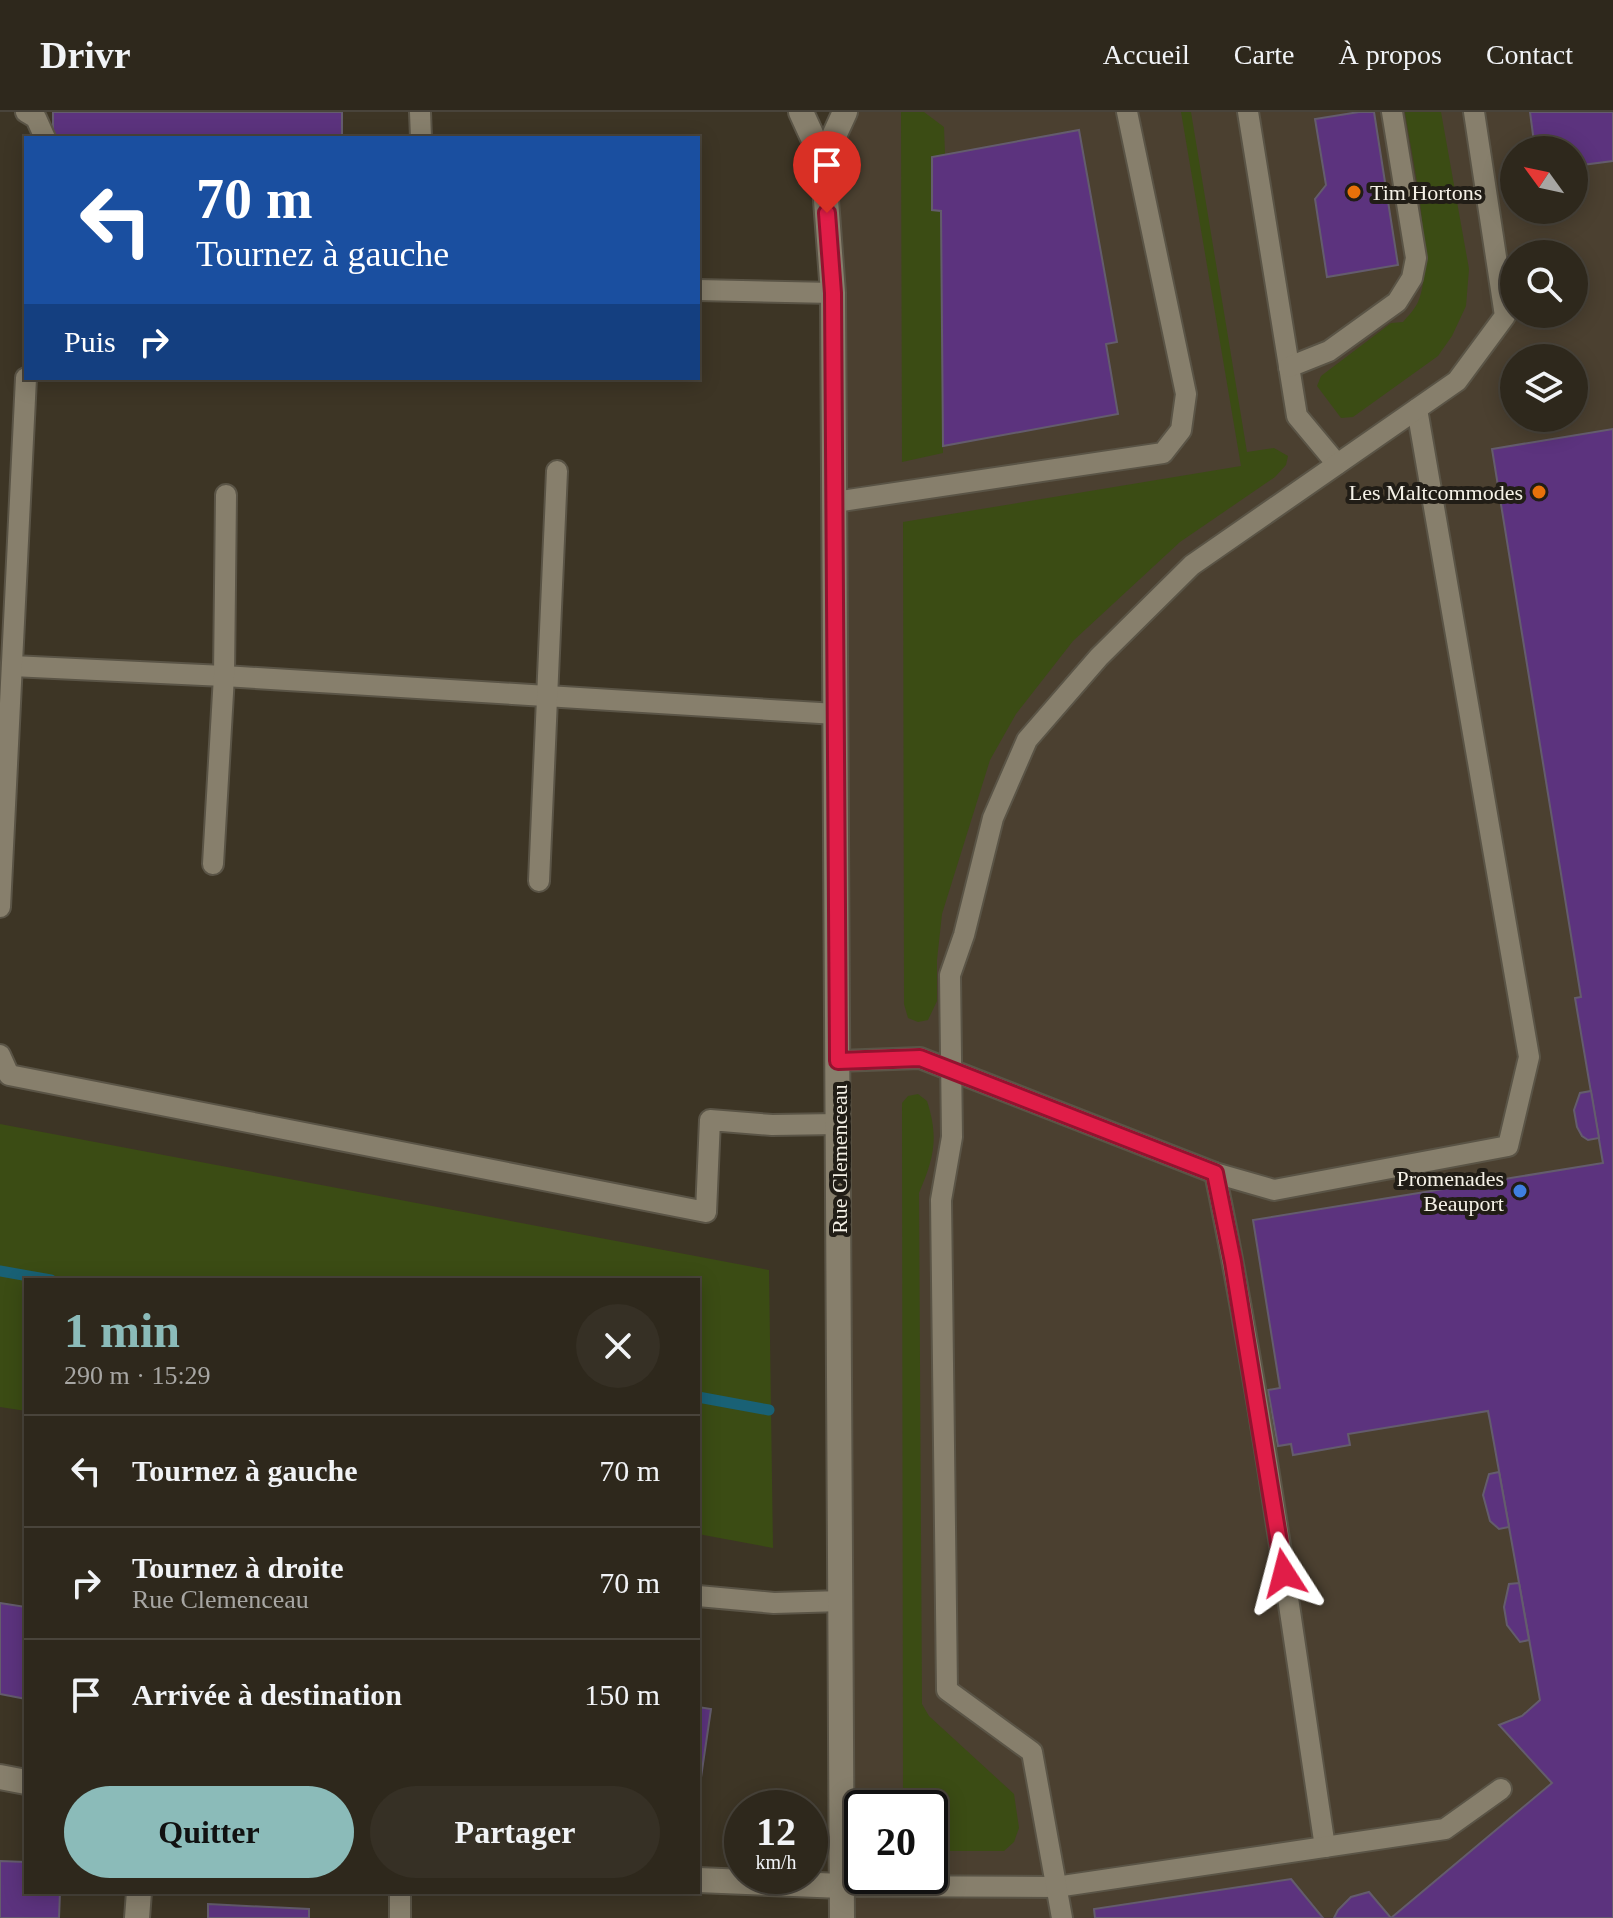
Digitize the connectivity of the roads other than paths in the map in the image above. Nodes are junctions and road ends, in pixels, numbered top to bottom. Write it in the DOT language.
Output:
graph roads {
  1 [pos="26,112"];
  2 [pos="420,112"];
  3 [pos="801,112"];
  4 [pos="845,112"];
  5 [pos="1127,112"];
  6 [pos="1248,112"];
  7 [pos="1392,112"];
  8 [pos="1474,112"];
  9 [pos="44,136"];
  10 [pos="421,136"];
  11 [pos="823,160"];
  12 [pos="700,290"];
  13 [pos="833,293"];
  14 [pos="1289,367"];
  15 [pos="26,380"];
  16 [pos="1417,409"];
  17 [pos="1337,464"];
  18 [pos="557,471"];
  19 [pos="226,495"];
  20 [pos="835,502"];
  21 [pos="12,666"];
  22 [pos="224,676"];
  23 [pos="547,697"];
  24 [pos="836,714"];
  25 [pos="213,864"];
  26 [pos="539,881"];
  27 [pos="0,907"];
  28 [pos="0,1055"];
  29 [pos="838,1061"];
  30 [pos="951,1069"];
  31 [pos="838,1124"];
  32 [pos="1215,1173"];
  33 [pos="700,1596"];
  34 [pos="842,1601"];
  35 [pos="0,1777"];
  36 [pos="24,1782"];
  37 [pos="1501,1789"];
  38 [pos="1325,1847"];
  39 [pos="700,1880"];
  40 [pos="842,1886"];
  41 [pos="1056,1887"];
  42 [pos="139,1894"];
  43 [pos="400,1894"];
  44 [pos="137,1918"];
  45 [pos="400,1918"];
  46 [pos="842,1918"];
  47 [pos="1062,1918"];
  1 -- 9 [label="lane"];
  2 -- 10 [label="lane"];
  3 -- 11 [label="street, Rue Clemenceau"];
  4 -- 11 [label="street, Rue Clemenceau"];
  5 -- 20 [label="lane"];
  6 -- 14 [label="lane"];
  7 -- 14 [label="lane"];
  8 -- 16 [label="lane"];
  11 -- 13 [label="street, Rue Clemenceau"];
  12 -- 13 [label="lane"];
  13 -- 20 [label="street, Rue Clemenceau"];
  14 -- 17 [label="lane"];
  15 -- 21 [label="lane"];
  16 -- 17 [label="lane"];
  16 -- 32 [label="lane"];
  17 -- 30 [label="lane"];
  18 -- 23 [label="lane"];
  19 -- 22 [label="lane"];
  20 -- 24 [label="street, Rue Clemenceau"];
  21 -- 22 [label="lane"];
  21 -- 27 [label="lane"];
  22 -- 23 [label="lane"];
  22 -- 25 [label="lane"];
  23 -- 24 [label="lane"];
  23 -- 26 [label="lane"];
  24 -- 29 [label="street, Rue Clemenceau"];
  28 -- 31 [label="lane"];
  29 -- 30 [label="lane"];
  29 -- 31 [label="street, Rue Clemenceau"];
  30 -- 32 [label="lane"];
  30 -- 41 [label="lane"];
  31 -- 34 [label="street, Rue Clemenceau"];
  32 -- 38 [label="lane"];
  33 -- 34 [label="lane"];
  34 -- 40 [label="street, Rue Clemenceau"];
  35 -- 36 [label="street"];
  37 -- 38 [label="lane"];
  38 -- 41 [label="lane"];
  39 -- 40 [label="street"];
  40 -- 41 [label="lane"];
  40 -- 46 [label="street, Rue Clemenceau"];
  41 -- 47 [label="lane"];
  42 -- 44 [label="street"];
  43 -- 45 [label="lane"];
}
